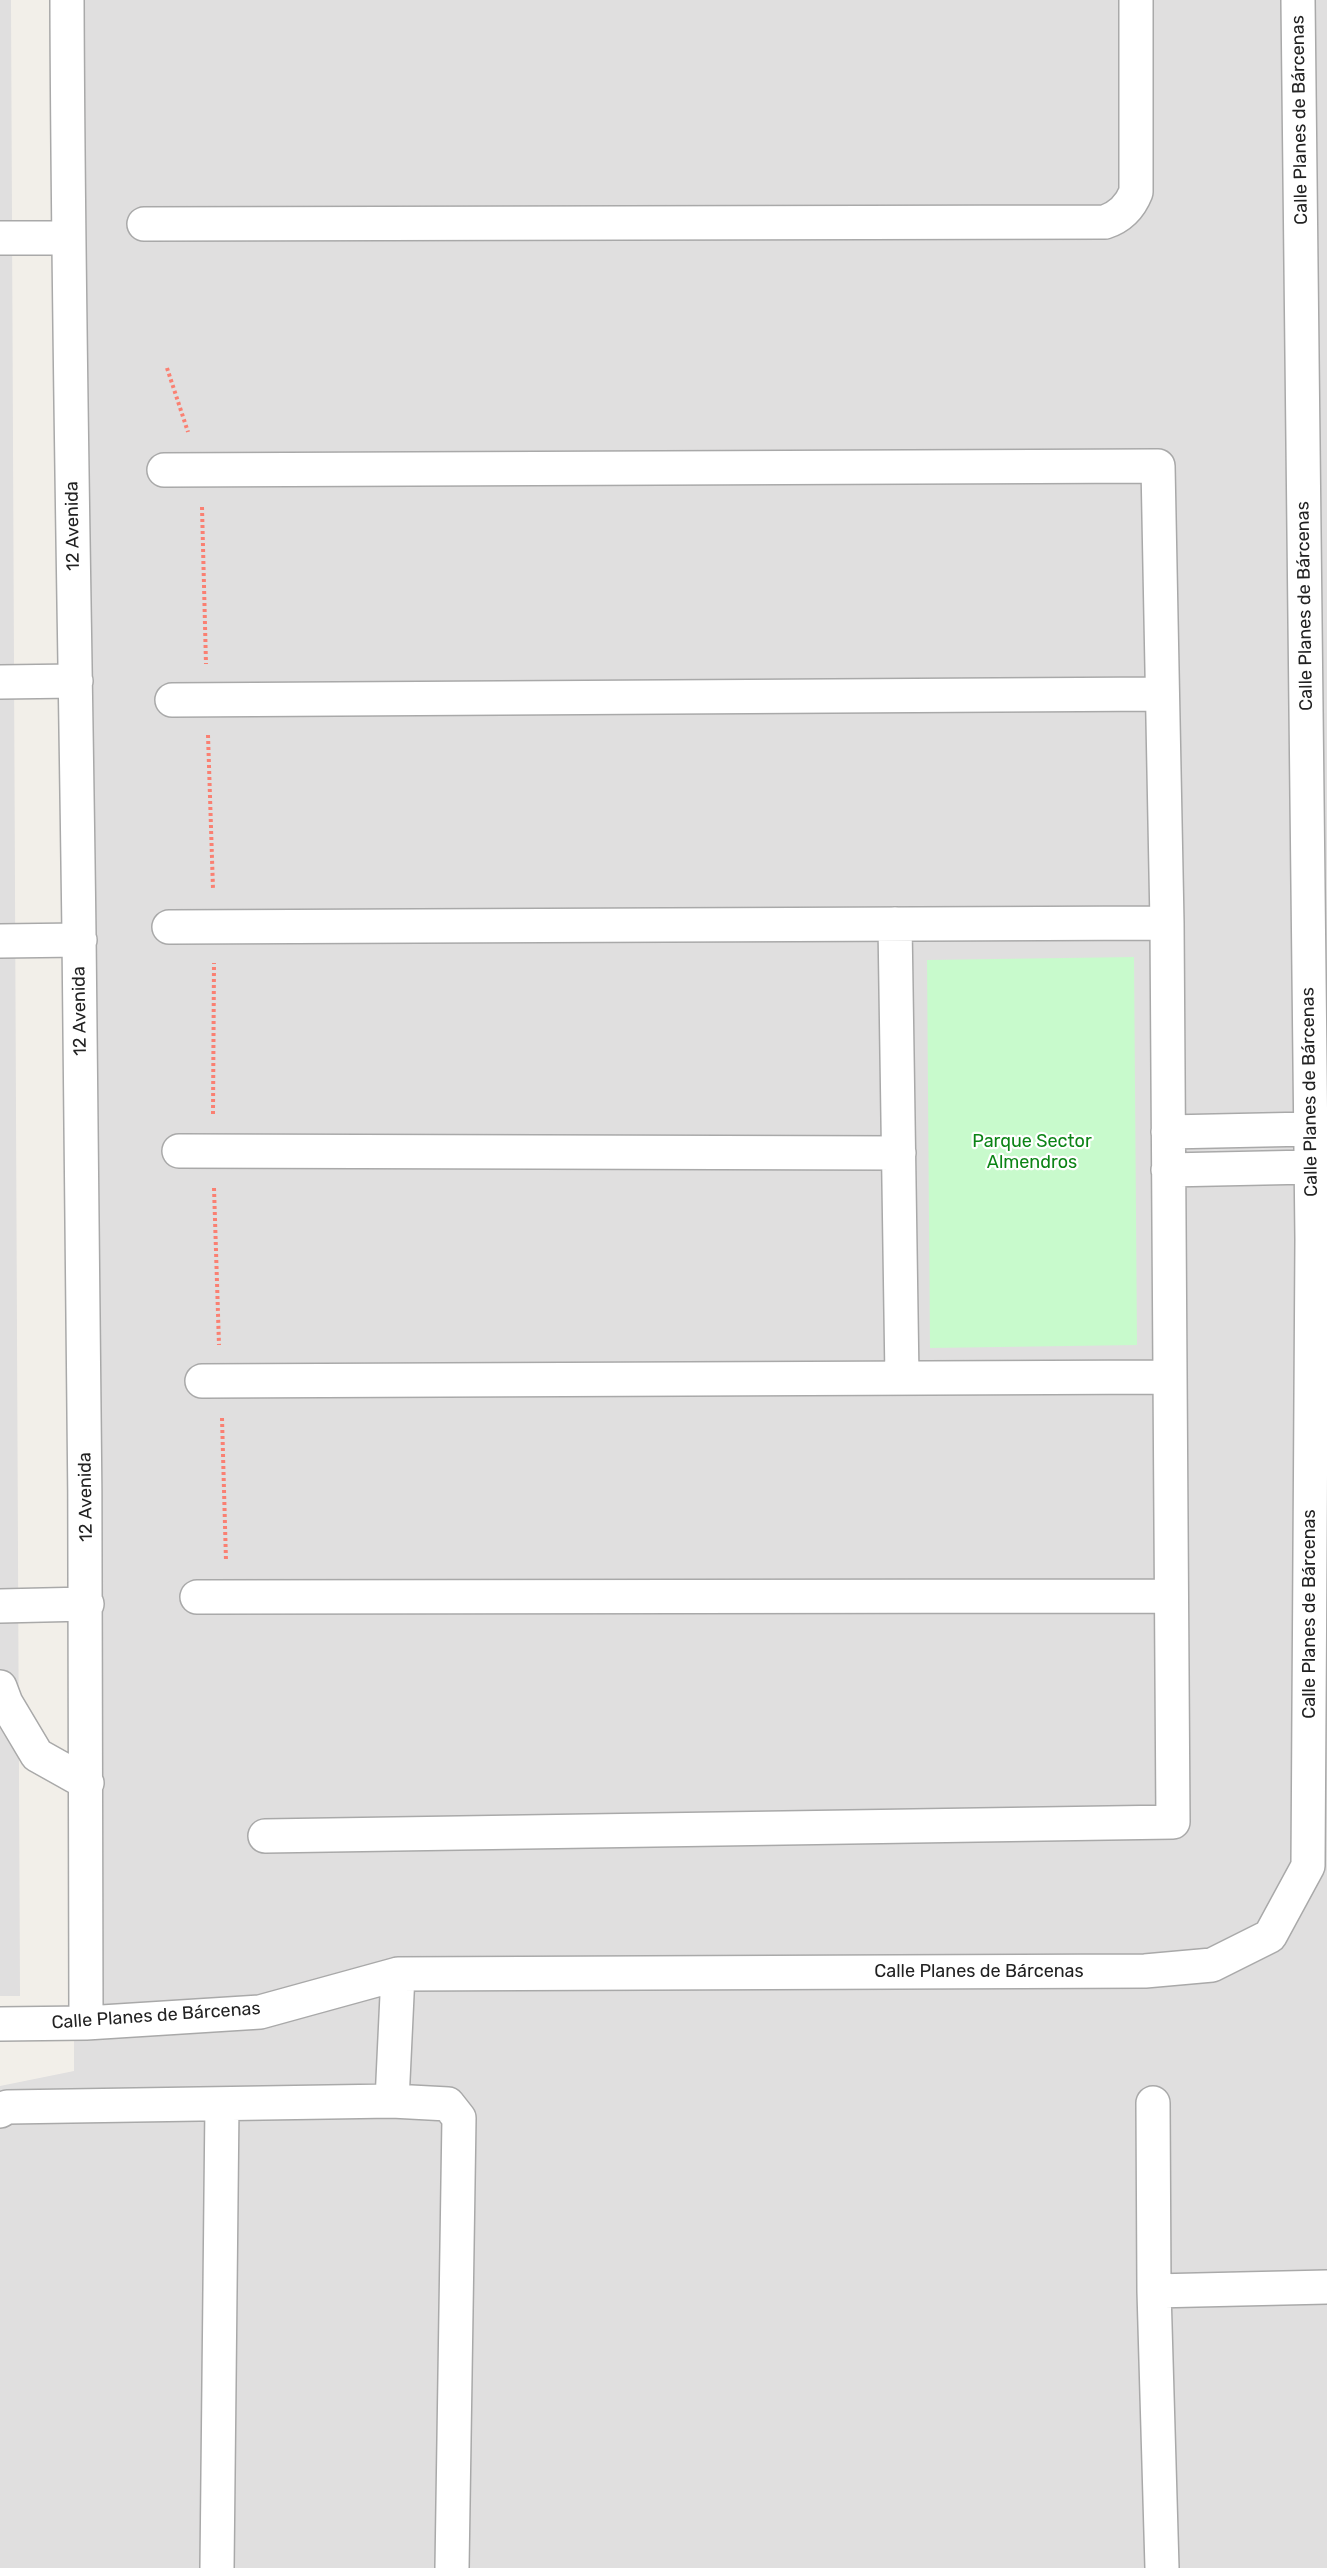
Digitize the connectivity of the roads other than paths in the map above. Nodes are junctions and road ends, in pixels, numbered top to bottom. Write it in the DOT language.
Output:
graph roads {
  1 [pos="66,0"];
  2 [pos="1136,0"];
  3 [pos="1298,0"];
  4 [pos="144,225"];
  5 [pos="0,238"];
  6 [pos="68,238"];
  7 [pos="1315,390"];
  8 [pos="164,470"];
  9 [pos="76,681"];
  10 [pos="0,682"];
  11 [pos="1162,694"];
  12 [pos="172,700"];
  13 [pos="1167,923"];
  14 [pos="895,924"];
  15 [pos="169,927"];
  16 [pos="80,940"];
  17 [pos="0,941"];
  18 [pos="1310,1129"];
  19 [pos="1168,1132"];
  20 [pos="179,1151"];
  21 [pos="899,1153"];
  22 [pos="1168,1170"];
  23 [pos="1316,1184"];
  24 [pos="1319,1240"];
  25 [pos="1170,1377"];
  26 [pos="902,1378"];
  27 [pos="211,1381"];
  28 [pos="1171,1596"];
  29 [pos="212,1597"];
  30 [pos="87,1604"];
  31 [pos="0,1606"];
  32 [pos="0,1687"];
  33 [pos="87,1783"];
  34 [pos="266,1836"];
  35 [pos="398,1974"];
  36 [pos="86,2023"];
  37 [pos="0,2024"];
  38 [pos="392,2101"];
  39 [pos="1153,2103"];
  40 [pos="222,2104"];
  41 [pos="0,2111"];
  42 [pos="1327,2287"];
  43 [pos="1154,2291"];
  44 [pos="218,2568"];
  45 [pos="452,2568"];
  46 [pos="1162,2568"];
  1 -- 6 [label="street, 12 Avenida"];
  2 -- 4 [label="street"];
  3 -- 7 [label="street, Calle Planes de Bárcenas"];
  5 -- 6 [label="street"];
  6 -- 9 [label="street, 12 Avenida"];
  7 -- 18 [label="street, Calle Planes de Bárcenas"];
  8 -- 11 [label="street"];
  9 -- 10 [label="street"];
  9 -- 16 [label="street, 12 Avenida"];
  11 -- 12 [label="street"];
  11 -- 13 [label="street"];
  13 -- 14 [label="street"];
  13 -- 19 [label="street"];
  14 -- 15 [label="street"];
  14 -- 21 [label="street"];
  16 -- 17 [label="street"];
  16 -- 30 [label="street, 12 Avenida"];
  18 -- 19 [label="street"];
  18 -- 23 [label="street, Calle Planes de Bárcenas"];
  19 -- 22 [label="street"];
  20 -- 21 [label="street"];
  21 -- 26 [label="street"];
  22 -- 23 [label="street"];
  22 -- 25 [label="street"];
  23 -- 24 [label="street, Calle Planes de Bárcenas"];
  24 -- 35 [label="street, Calle Planes de Bárcenas"];
  25 -- 26 [label="street"];
  25 -- 28 [label="street"];
  26 -- 27 [label="street"];
  28 -- 29 [label="street"];
  28 -- 34 [label="street"];
  30 -- 31 [label="street"];
  30 -- 33 [label="street, 12 Avenida"];
  32 -- 33 [label="street"];
  33 -- 36 [label="street, 12 Avenida"];
  35 -- 36 [label="street, Calle Planes de Bárcenas"];
  35 -- 38 [label="street"];
  36 -- 37 [label="street, Calle Planes de Bárcenas"];
  38 -- 40 [label="street"];
  38 -- 45 [label="street"];
  39 -- 43 [label="street"];
  40 -- 41 [label="street"];
  40 -- 44 [label="street"];
  42 -- 43 [label="street"];
  43 -- 46 [label="street"];
}
